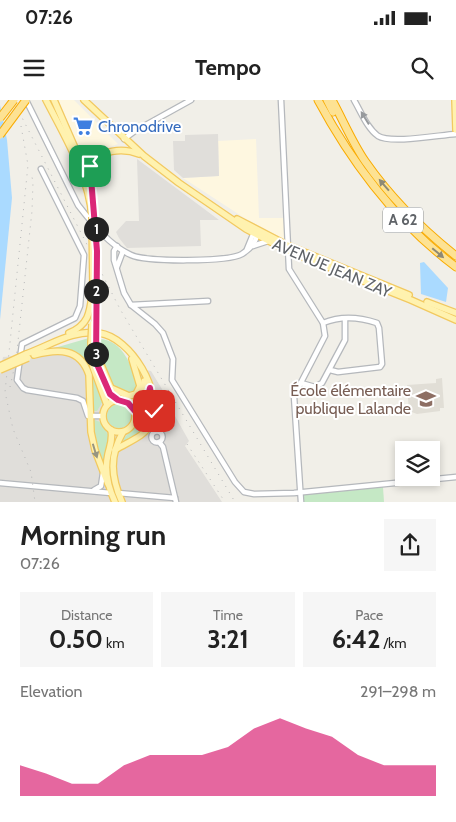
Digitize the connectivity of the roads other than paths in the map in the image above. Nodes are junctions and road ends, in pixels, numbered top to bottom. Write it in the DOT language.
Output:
graph roads {
  1 [pos="14,100"];
  2 [pos="26,100"];
  3 [pos="46,100"];
  4 [pos="54,100"];
  5 [pos="84,100"];
  6 [pos="191,100"];
  7 [pos="281,100"];
  8 [pos="318,100"];
  9 [pos="327,100"];
  10 [pos="332,100"];
  11 [pos="354,100"];
  12 [pos="455,100"];
  13 [pos="0,118"];
  14 [pos="456,132"];
  15 [pos="0,135"];
  16 [pos="124,139"];
  17 [pos="118,150"];
  18 [pos="144,156"];
  19 [pos="364,160"];
  20 [pos="41,169"];
  21 [pos="93,196"];
  22 [pos="94,218"];
  23 [pos="256,233"];
  24 [pos="268,241"];
  25 [pos="117,246"];
  26 [pos="252,247"];
  27 [pos="288,248"];
  28 [pos="123,251"];
  29 [pos="246,251"];
  30 [pos="456,256"];
  31 [pos="456,267"];
  32 [pos="116,268"];
  33 [pos="94,288"];
  34 [pos="208,301"];
  35 [pos="131,305"];
  36 [pos="454,311"];
  37 [pos="345,319"];
  38 [pos="456,320"];
  39 [pos="323,323"];
  40 [pos="93,343"];
  41 [pos="96,353"];
  42 [pos="34,355"];
  43 [pos="27,356"];
  44 [pos="132,359"];
  45 [pos="0,366"];
  46 [pos="0,370"];
  47 [pos="330,370"];
  48 [pos="301,383"];
  49 [pos="150,388"];
  50 [pos="118,400"];
  51 [pos="128,403"];
  52 [pos="107,405"];
  53 [pos="163,410"];
  54 [pos="135,411"];
  55 [pos="90,416"];
  56 [pos="103,416"];
  57 [pos="111,430"];
  58 [pos="123,432"];
  59 [pos="160,432"];
  60 [pos="159,442"];
  61 [pos="115,450"];
  62 [pos="103,473"];
  63 [pos="456,477"];
  64 [pos="0,483"];
  65 [pos="108,484"];
  66 [pos="93,491"];
  67 [pos="301,492"];
  68 [pos="111,493"];
  69 [pos="118,493"];
  70 [pos="175,500"];
  71 [pos="115,502"];
  72 [pos="122,502"];
  73 [pos="301,502"];
  1 -- 13 [label="highway, bridge"];
  2 -- 15 [label="highway, bridge"];
  2 -- 25 [label="street"];
  3 -- 22 [label="main road"];
  4 -- 21 [label="main road"];
  5 -- 16 [label="main road, AVENUE JEAN ZAY"];
  6 -- 16 [label="street"];
  7 -- 27 [label="street"];
  8 -- 31 [label="highway, A 62, one-way"];
  9 -- 19 [label="highway, A 62"];
  10 -- 19 [label="highway"];
  14 -- 11 [label="street, one-way"];
  12 -- 14 [label="main road"];
  16 -- 17 [label="main road"];
  16 -- 18 [label="main road, AVENUE JEAN ZAY"];
  17 -- 18 [label="main road"];
  17 -- 21 [label="main road"];
  18 -- 23 [label="main road, AVENUE JEAN ZAY"];
  30 -- 19 [label="highway, A 62, one-way"];
  20 -- 55 [label="street"];
  21 -- 22 [label="main road"];
  22 -- 33 [label="main road, bridge"];
  23 -- 24 [label="main road, AVENUE JEAN ZAY"];
  23 -- 26 [label="street"];
  23 -- 27 [label="main road, AVENUE JEAN ZAY"];
  23 -- 29 [label="street"];
  24 -- 26 [label="street"];
  24 -- 27 [label="main road, AVENUE JEAN ZAY"];
  25 -- 28 [label="street"];
  25 -- 32 [label="street"];
  26 -- 29 [label="street"];
  27 -- 36 [label="main road, AVENUE JEAN ZAY"];
  27 -- 38 [label="main road, AVENUE JEAN ZAY"];
  27 -- 39 [label="street"];
  28 -- 29 [label="street"];
  28 -- 32 [label="street"];
  32 -- 35 [label="street"];
  33 -- 40 [label="main road, bridge"];
  33 -- 43 [label="main road"];
  34 -- 35 [label="street"];
  35 -- 67 [label="street"];
  37 -- 39 [label="street"];
  37 -- 47 [label="street"];
  37 -- 47 [label="street"];
  39 -- 48 [label="street"];
  40 -- 41 [label="main road"];
  40 -- 52 [label="main road"];
  41 -- 44 [label="main road"];
  41 -- 50 [label="main road"];
  42 -- 43 [label="main road"];
  42 -- 44 [label="main road"];
  42 -- 55 [label="main road"];
  43 -- 45 [label="main road, bridge"];
  43 -- 46 [label="main road, bridge"];
  43 -- 49 [label="main road"];
  44 -- 51 [label="main road"];
  47 -- 48 [label="street"];
  48 -- 67 [label="street"];
  49 -- 54 [label="main road"];
  49 -- 61 [label="main road"];
  50 -- 51 [label="main road"];
  50 -- 52 [label="main road"];
  51 -- 54 [label="main road"];
  52 -- 56 [label="main road"];
  53 -- 59 [label="street"];
  54 -- 58 [label="main road"];
  55 -- 56 [label="street"];
  55 -- 62 [label="main road, one-way"];
  56 -- 57 [label="main road"];
  57 -- 58 [label="main road"];
  57 -- 65 [label="main road"];
  58 -- 61 [label="main road"];
  59 -- 60 [label="street"];
  59 -- 60 [label="street"];
  60 -- 70 [label="street"];
  61 -- 69 [label="main road"];
  62 -- 65 [label="main road"];
  62 -- 66 [label="street"];
  63 -- 67 [label="street"];
  64 -- 66 [label="street"];
  65 -- 68 [label="main road"];
  66 -- 68 [label="street"];
  67 -- 73 [label="street"];
  68 -- 71 [label="main road"];
  69 -- 70 [label="street"];
  69 -- 72 [label="main road"];
}
